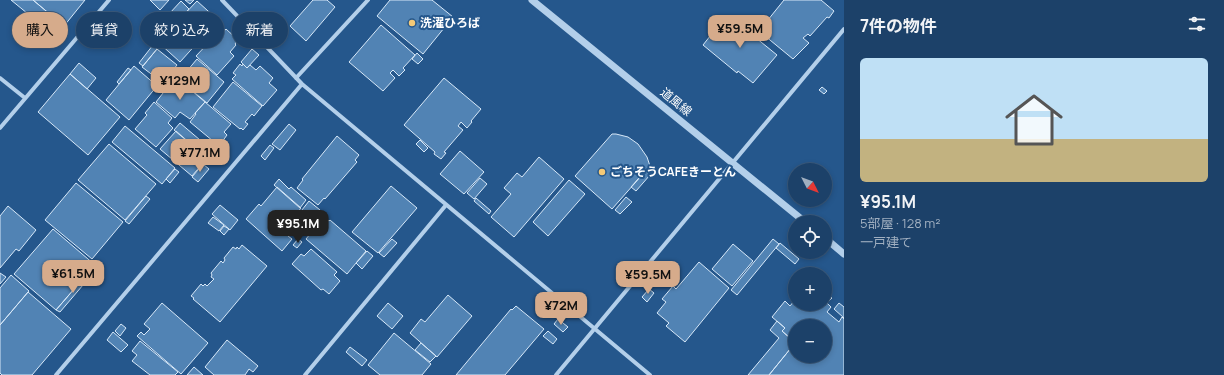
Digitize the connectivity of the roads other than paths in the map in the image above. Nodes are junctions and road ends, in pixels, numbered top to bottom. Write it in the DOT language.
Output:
graph roads {
  1 [pos="109,0"];
  2 [pos="222,0"];
  3 [pos="368,0"];
  4 [pos="532,0"];
  5 [pos="844,29"];
  6 [pos="0,78"];
  7 [pos="296,78"];
  8 [pos="302,84"];
  9 [pos="25,98"];
  10 [pos="0,128"];
  11 [pos="734,163"];
  12 [pos="446,206"];
  13 [pos="797,215"];
  14 [pos="832,244"];
  15 [pos="844,254"];
  16 [pos="595,328"];
  17 [pos="56,375"];
  18 [pos="305,375"];
  19 [pos="556,375"];
  20 [pos="650,375"];
  1 -- 9 [label="street"];
  2 -- 7 [label="street"];
  3 -- 7 [label="street"];
  4 -- 11 [label="street, 道風線"];
  5 -- 11 [label="street"];
  6 -- 9 [label="street"];
  7 -- 8 [label="street"];
  8 -- 12 [label="street"];
  8 -- 17 [label="street"];
  9 -- 10 [label="street"];
  11 -- 13 [label="street, 道風線"];
  11 -- 16 [label="street"];
  12 -- 16 [label="street"];
  12 -- 18 [label="street"];
  14 -- 15 [label="street"];
  16 -- 19 [label="street"];
  16 -- 20 [label="street"];
}
